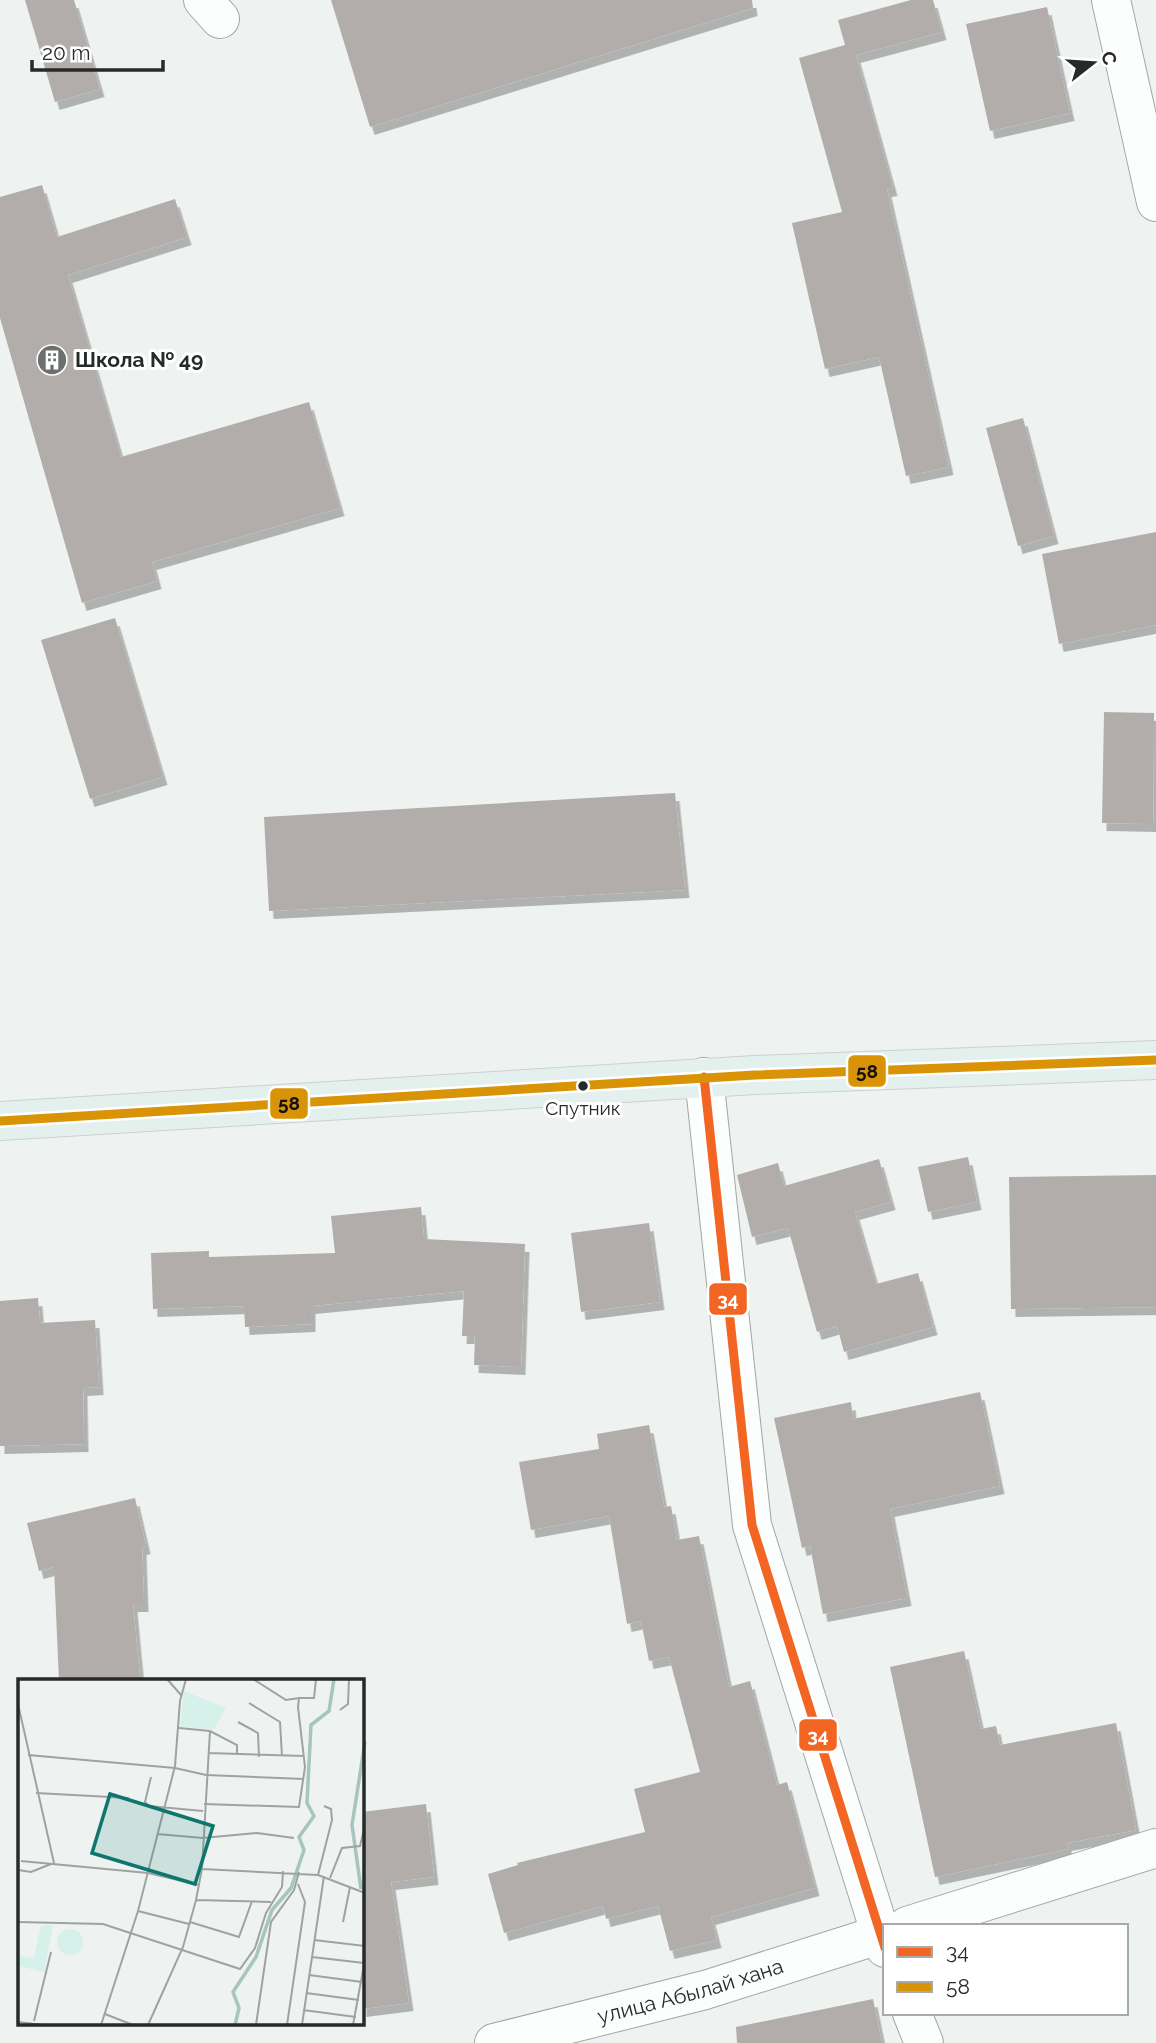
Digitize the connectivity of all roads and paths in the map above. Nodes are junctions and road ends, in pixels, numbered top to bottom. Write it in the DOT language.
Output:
graph roads {
  1 [pos="1111,0"];
  2 [pos="1156,202"];
  3 [pos="1156,1060"];
  4 [pos="704,1077"];
  5 [pos="0,1121"];
  6 [pos="1156,1848"];
  7 [pos="885,1924"];
  8 [pos="923,1924"];
  9 [pos="883,1937"];
  10 [pos="913,2015"];
  11 [pos="494,2043"];
  12 [pos="924,2043"];
  1 -- 2 [label="street"];
  3 -- 4 [label="main road"];
  4 -- 5 [label="main road"];
  4 -- 7 [label="street"];
  6 -- 8 [label="street, улица Абылай хана"];
  9 -- 11 [label="street, улица Абылай хана"];
  10 -- 12 [label="street"];
}
